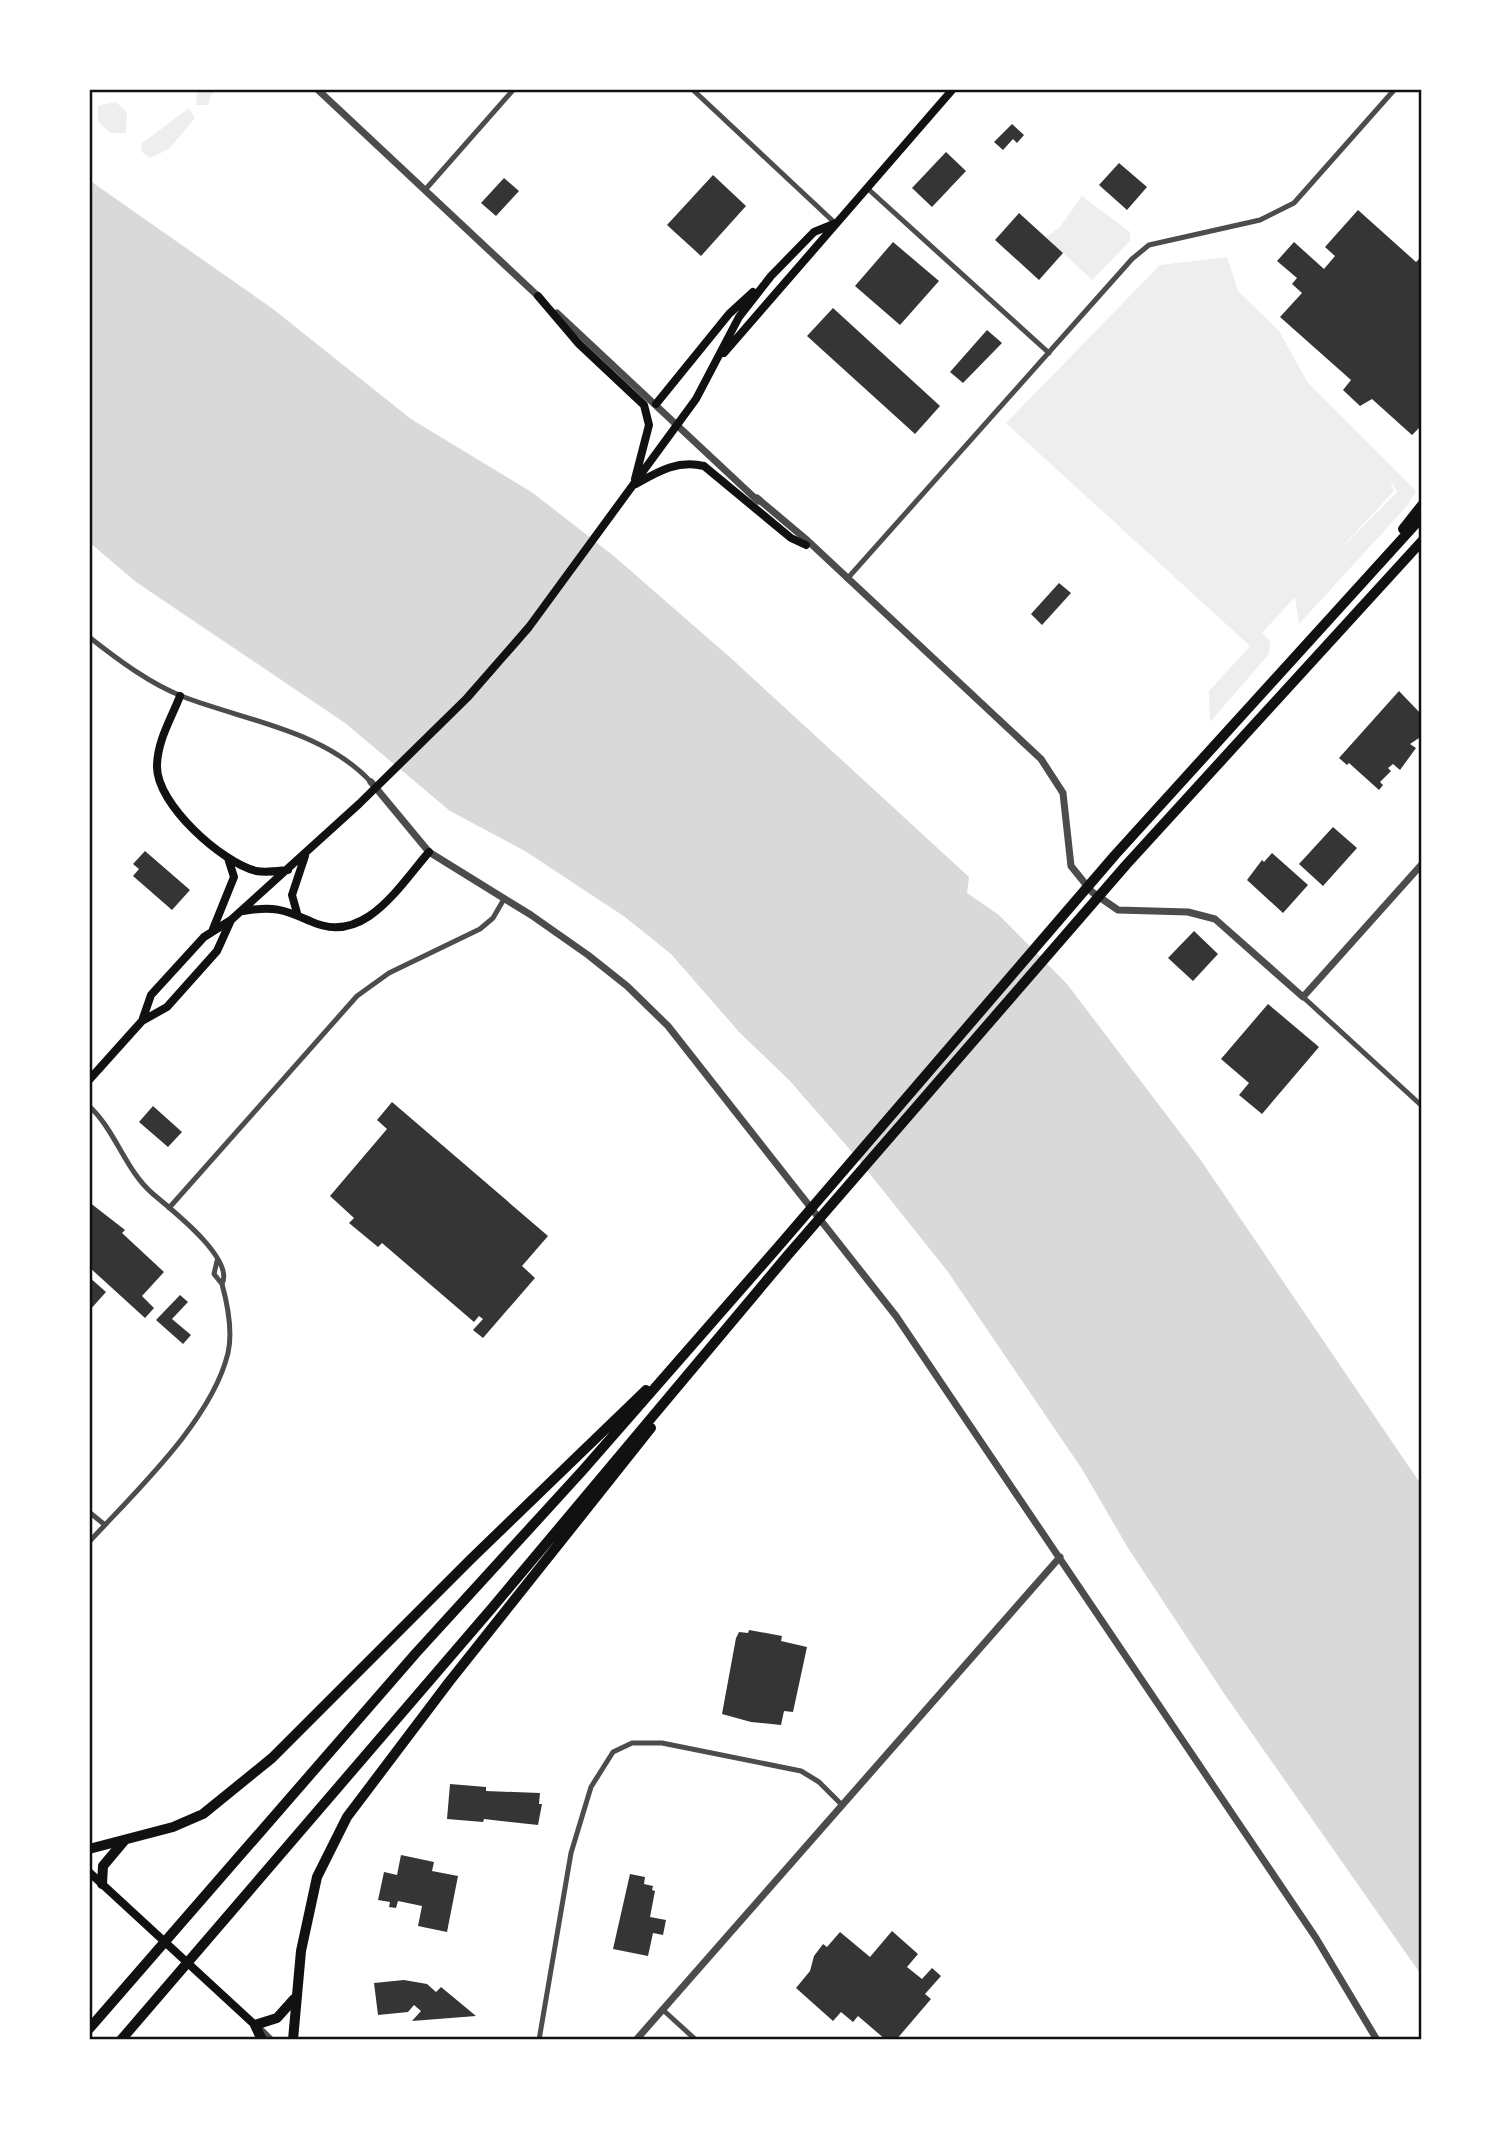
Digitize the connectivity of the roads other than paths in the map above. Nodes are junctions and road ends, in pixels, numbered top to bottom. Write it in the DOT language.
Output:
graph roads {
  1 [pos="317,89"];
  2 [pos="514,89"];
  3 [pos="692,89"];
  4 [pos="953,89"];
  5 [pos="1395,89"];
  6 [pos="867,188"];
  7 [pos="425,190"];
  8 [pos="836,223"];
  9 [pos="771,276"];
  10 [pos="538,296"];
  11 [pos="1049,352"];
  12 [pos="713,366"];
  13 [pos="656,404"];
  14 [pos="633,486"];
  15 [pos="1422,505"];
  16 [pos="1422,517"];
  17 [pos="1422,541"];
  18 [pos="810,547"];
  19 [pos="1368,576"];
  20 [pos="846,579"];
  21 [pos="89,637"];
  22 [pos="180,696"];
  23 [pos="371,782"];
  24 [pos="429,852"];
  25 [pos="306,853"];
  26 [pos="228,858"];
  27 [pos="1422,864"];
  28 [pos="288,870"];
  29 [pos="504,899"];
  30 [pos="240,912"];
  31 [pos="297,913"];
  32 [pos="231,920"];
  33 [pos="212,932"];
  34 [pos="1303,997"];
  35 [pos="142,1021"];
  36 [pos="89,1080"];
  37 [pos="89,1105"];
  38 [pos="1422,1106"];
  39 [pos="169,1209"];
  40 [pos="217,1261"];
  41 [pos="222,1284"];
  42 [pos="739,1313"];
  43 [pos="677,1362"];
  44 [pos="89,1512"];
  45 [pos="105,1525"];
  46 [pos="89,1542"];
  47 [pos="1060,1557"];
  48 [pos="841,1804"];
  49 [pos="125,1841"];
  50 [pos="89,1849"];
  51 [pos="89,1872"];
  52 [pos="102,1884"];
  53 [pos="295,1998"];
  54 [pos="662,2008"];
  55 [pos="255,2025"];
  56 [pos="89,2029"];
  57 [pos="121,2040"];
  58 [pos="262,2040"];
  59 [pos="271,2040"];
  60 [pos="292,2040"];
  61 [pos="539,2040"];
  62 [pos="636,2040"];
  63 [pos="696,2040"];
  64 [pos="1377,2040"];
  1 -- 7 [label="street"];
  2 -- 7 [label="street"];
  3 -- 8 [label="street"];
  4 -- 6 [label="main road"];
  5 -- 11 [label="street"];
  6 -- 8 [label="main road"];
  6 -- 11 [label="street"];
  7 -- 10 [label="street"];
  8 -- 9 [label="main road"];
  8 -- 12 [label="main road"];
  9 -- 12 [label="main road"];
  9 -- 13 [label="main road"];
  10 -- 13 [label="street"];
  10 -- 14 [label="main road"];
  11 -- 20 [label="street"];
  12 -- 14 [label="main road"];
  13 -- 18 [label="street"];
  14 -- 18 [label="main road"];
  14 -- 25 [label="main road"];
  15 -- 19 [label="highway"];
  16 -- 19 [label="highway"];
  17 -- 42 [label="highway"];
  18 -- 20 [label="street"];
  19 -- 43 [label="highway"];
  20 -- 34 [label="street"];
  21 -- 22 [label="street"];
  22 -- 23 [label="street"];
  22 -- 26 [label="main road"];
  23 -- 24 [label="street"];
  24 -- 29 [label="street"];
  24 -- 31 [label="main road"];
  25 -- 28 [label="main road"];
  25 -- 31 [label="main road"];
  26 -- 28 [label="main road"];
  26 -- 33 [label="main road"];
  27 -- 34 [label="street"];
  28 -- 30 [label="main road"];
  29 -- 39 [label="street"];
  29 -- 47 [label="street"];
  30 -- 31 [label="main road"];
  30 -- 32 [label="main road"];
  32 -- 33 [label="main road"];
  32 -- 35 [label="main road"];
  33 -- 35 [label="main road"];
  34 -- 38 [label="street"];
  35 -- 36 [label="main road"];
  37 -- 39 [label="street"];
  39 -- 40 [label="street"];
  40 -- 41 [label="street"];
  40 -- 41 [label="street"];
  41 -- 45 [label="street"];
  42 -- 53 [label="highway"];
  42 -- 57 [label="highway"];
  43 -- 49 [label="highway"];
  43 -- 56 [label="highway"];
  44 -- 45 [label="street"];
  45 -- 46 [label="street"];
  47 -- 48 [label="street"];
  47 -- 64 [label="street"];
  48 -- 54 [label="street"];
  48 -- 61 [label="street"];
  49 -- 50 [label="highway"];
  49 -- 52 [label="highway"];
  51 -- 52 [label="main road"];
  52 -- 55 [label="main road"];
  53 -- 55 [label="highway"];
  53 -- 60 [label="highway"];
  54 -- 62 [label="street"];
  54 -- 63 [label="street"];
  55 -- 58 [label="highway"];
  55 -- 59 [label="street"];
}
